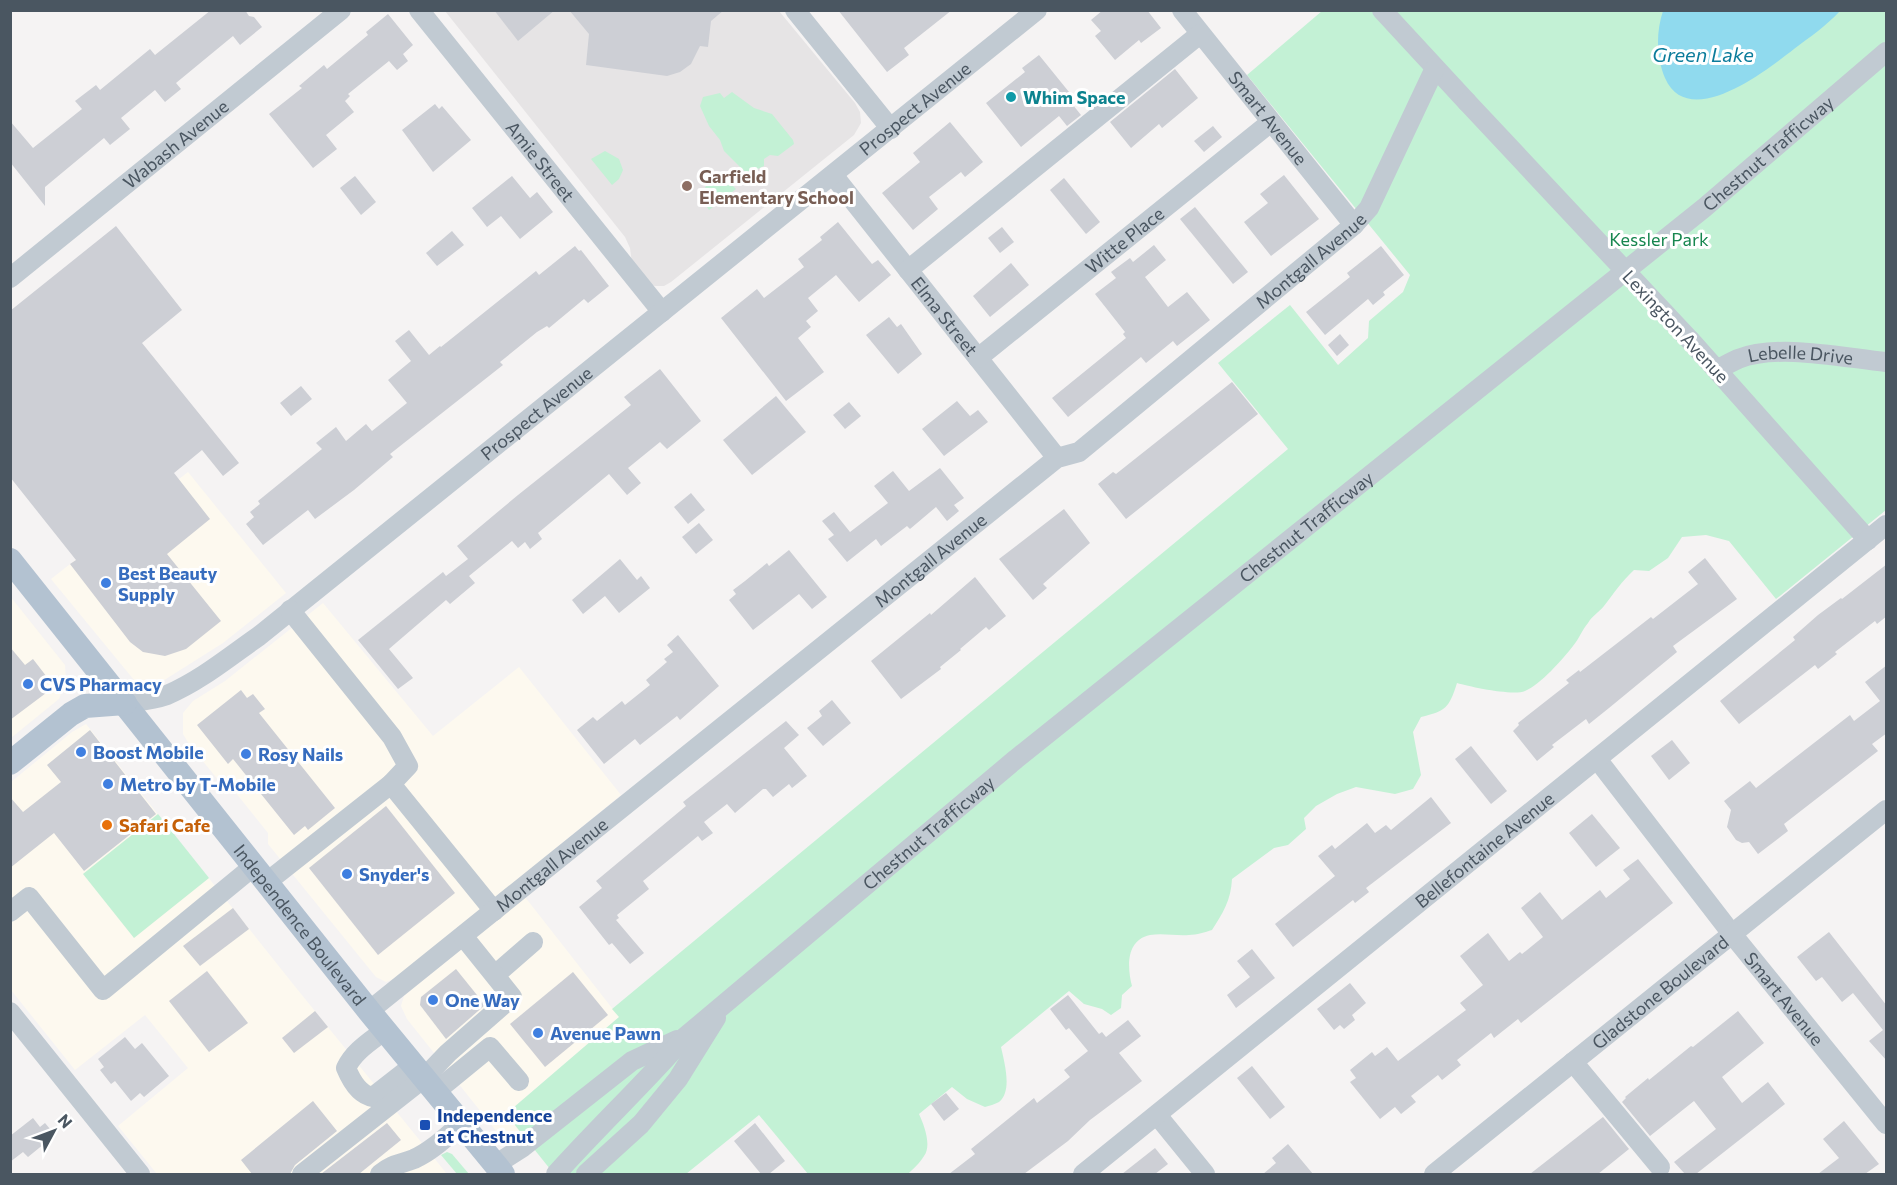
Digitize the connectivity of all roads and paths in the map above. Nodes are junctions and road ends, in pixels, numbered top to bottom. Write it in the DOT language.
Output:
graph roads {
  1 [pos="341,10"];
  2 [pos="419,10"];
  3 [pos="795,10"];
  4 [pos="1037,10"];
  5 [pos="1182,10"];
  6 [pos="1382,10"];
  7 [pos="1200,34"];
  8 [pos="1887,52"];
  9 [pos="1435,68"];
  10 [pos="1271,122"];
  11 [pos="891,129"];
  12 [pos="833,175"];
  13 [pos="1354,225"];
  14 [pos="908,270"];
  15 [pos="10,278"];
  16 [pos="662,312"];
  17 [pos="978,358"];
  18 [pos="1887,362"];
  19 [pos="1717,370"];
  20 [pos="1057,458"];
  21 [pos="1887,525"];
  22 [pos="1868,540"];
  23 [pos="10,560"];
  24 [pos="290,610"];
  25 [pos="125,703"];
  26 [pos="1597,759"];
  27 [pos="10,763"];
  28 [pos="391,784"];
  29 [pos="1887,810"];
  30 [pos="260,874"];
  31 [pos="494,911"];
  32 [pos="10,912"];
  33 [pos="1732,934"];
  34 [pos="463,936"];
  35 [pos="533,942"];
  36 [pos="495,975"];
  37 [pos="725,1004"];
  38 [pos="369,1011"];
  39 [pos="10,1012"];
  40 [pos="475,1029"];
  41 [pos="385,1030"];
  42 [pos="685,1037"];
  43 [pos="490,1047"];
  44 [pos="1573,1062"];
  45 [pos="424,1078"];
  46 [pos="519,1081"];
  47 [pos="1157,1115"];
  48 [pos="461,1124"];
  49 [pos="1887,1124"];
  50 [pos="1660,1167"];
  51 [pos="499,1170"];
  52 [pos="140,1174"];
  53 [pos="302,1174"];
  54 [pos="380,1174"];
  55 [pos="556,1174"];
  56 [pos="586,1174"];
  57 [pos="1083,1174"];
  58 [pos="1205,1174"];
  59 [pos="1434,1174"];
  1 -- 15 [label="street, Wabash Avenue"];
  2 -- 16 [label="street, Amie Street"];
  3 -- 11 [label="street"];
  4 -- 11 [label="street, Prospect Avenue"];
  5 -- 7 [label="street, Smart Avenue"];
  6 -- 9 [label="street, Lexington Avenue"];
  7 -- 10 [label="street, Smart Avenue"];
  7 -- 14 [label="street"];
  8 -- 37 [label="street, Chestnut Trafficway"];
  9 -- 13 [label="street, Montgall Avenue"];
  9 -- 19 [label="street, Lexington Avenue, bridge"];
  10 -- 13 [label="street, Smart Avenue"];
  10 -- 17 [label="street, Witte Place"];
  11 -- 12 [label="street, Prospect Avenue"];
  12 -- 14 [label="street, Elma Street"];
  12 -- 16 [label="street, Prospect Avenue"];
  13 -- 20 [label="street, Montgall Avenue"];
  14 -- 17 [label="street, Elma Street"];
  16 -- 24 [label="street, Prospect Avenue"];
  17 -- 20 [label="street, Elma Street"];
  18 -- 19 [label="street, Lebelle Drive"];
  19 -- 22 [label="street, Lexington Avenue"];
  20 -- 31 [label="street, Montgall Avenue"];
  21 -- 22 [label="street, Bellefontaine Avenue"];
  22 -- 26 [label="street, Bellefontaine Avenue"];
  23 -- 25 [label="main road, Independence Boulevard"];
  24 -- 25 [label="street, Prospect Avenue"];
  24 -- 28 [label="street"];
  25 -- 27 [label="main road, Prospect Avenue"];
  25 -- 30 [label="main road, Independence Boulevard"];
  26 -- 33 [label="street, Smart Avenue"];
  26 -- 47 [label="street, Bellefontaine Avenue"];
  28 -- 30 [label="street"];
  28 -- 31 [label="street"];
  29 -- 33 [label="street, Gladstone Boulevard"];
  30 -- 32 [label="street"];
  30 -- 38 [label="main road, Independence Boulevard"];
  31 -- 34 [label="street, Montgall Avenue"];
  33 -- 44 [label="street, Gladstone Boulevard"];
  33 -- 49 [label="street, Smart Avenue"];
  34 -- 36 [label="street"];
  34 -- 38 [label="street, Montgall Avenue"];
  35 -- 36 [label="street"];
  36 -- 40 [label="street"];
  37 -- 42 [label="street, Chestnut Trafficway"];
  37 -- 56 [label="street, Chestnut Trafficway"];
  38 -- 41 [label="main road, Independence Boulevard"];
  39 -- 52 [label="street"];
  40 -- 43 [label="street"];
  40 -- 45 [label="street"];
  41 -- 45 [label="main road, Independence Boulevard"];
  41 -- 45 [label="street"];
  42 -- 51 [label="street"];
  42 -- 55 [label="street, Chestnut Trafficway"];
  43 -- 45 [label="street"];
  43 -- 46 [label="street"];
  44 -- 50 [label="street"];
  44 -- 59 [label="street, Gladstone Boulevard"];
  45 -- 48 [label="main road, Independence Boulevard"];
  45 -- 53 [label="street"];
  47 -- 57 [label="street, Bellefontaine Avenue"];
  47 -- 58 [label="street"];
  48 -- 51 [label="main road, Independence Boulevard"];
  48 -- 54 [label="street"];
}
